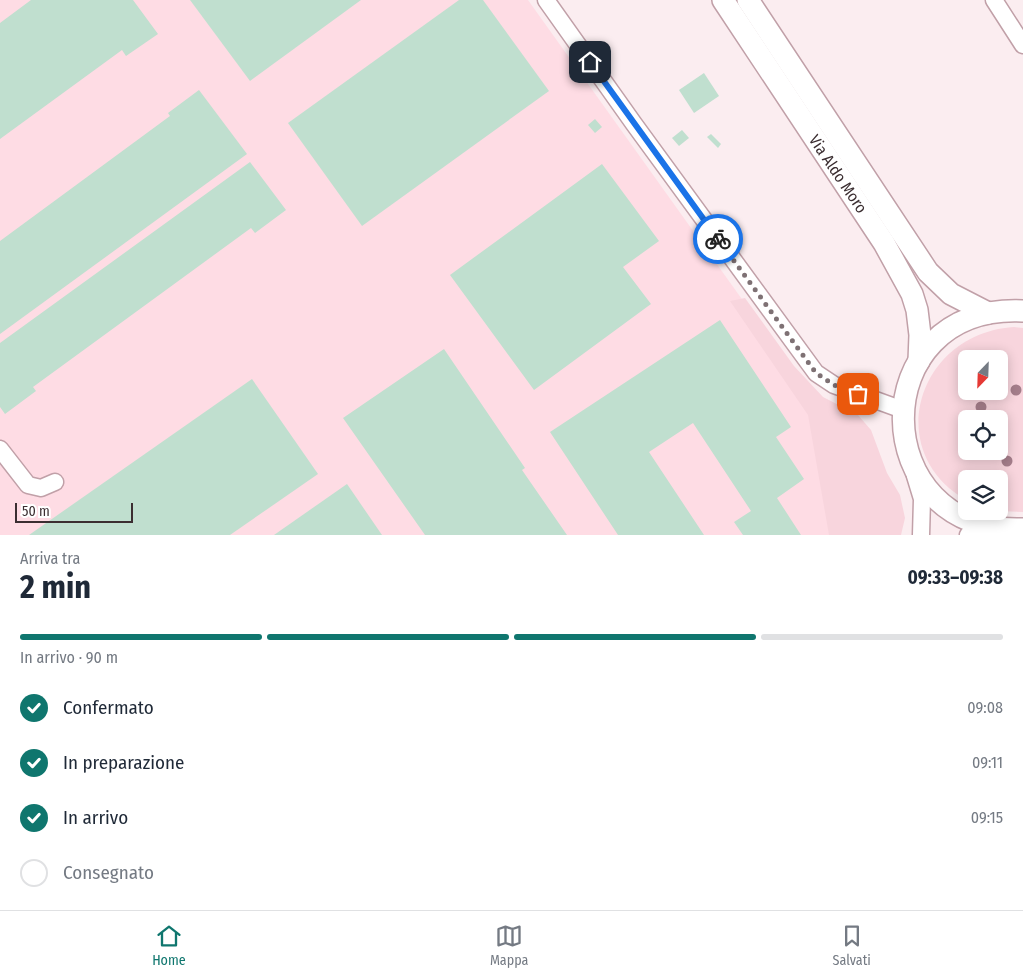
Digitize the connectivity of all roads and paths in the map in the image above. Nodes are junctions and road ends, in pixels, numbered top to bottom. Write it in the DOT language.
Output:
graph roads {
  1 [pos="546,0"];
  2 [pos="723,0"];
  3 [pos="748,0"];
  4 [pos="994,0"];
  5 [pos="1023,45"];
  6 [pos="1023,311"];
  7 [pos="988,312"];
  8 [pos="919,361"];
  9 [pos="902,410"];
  10 [pos="0,450"];
  11 [pos="911,464"];
  12 [pos="55,482"];
  13 [pos="1023,530"];
  14 [pos="977,531"];
  15 [pos="921,535"];
  1 -- 9 [label="street"];
  2 -- 8 [label="main road, Via Aldo Moro"];
  3 -- 7 [label="main road, Via Aldo Moro"];
  4 -- 5 [label="street"];
  6 -- 7 [label="main road, Via Aldo Moro"];
  7 -- 8 [label="main road, Via Aldo Moro"];
  8 -- 9 [label="main road, Via Aldo Moro"];
  9 -- 11 [label="main road, Via Aldo Moro"];
  10 -- 12 [label="street"];
  11 -- 14 [label="main road, Via Aldo Moro"];
  11 -- 15 [label="street"];
  13 -- 14 [label="main road, Via Aldo Moro"];
}
